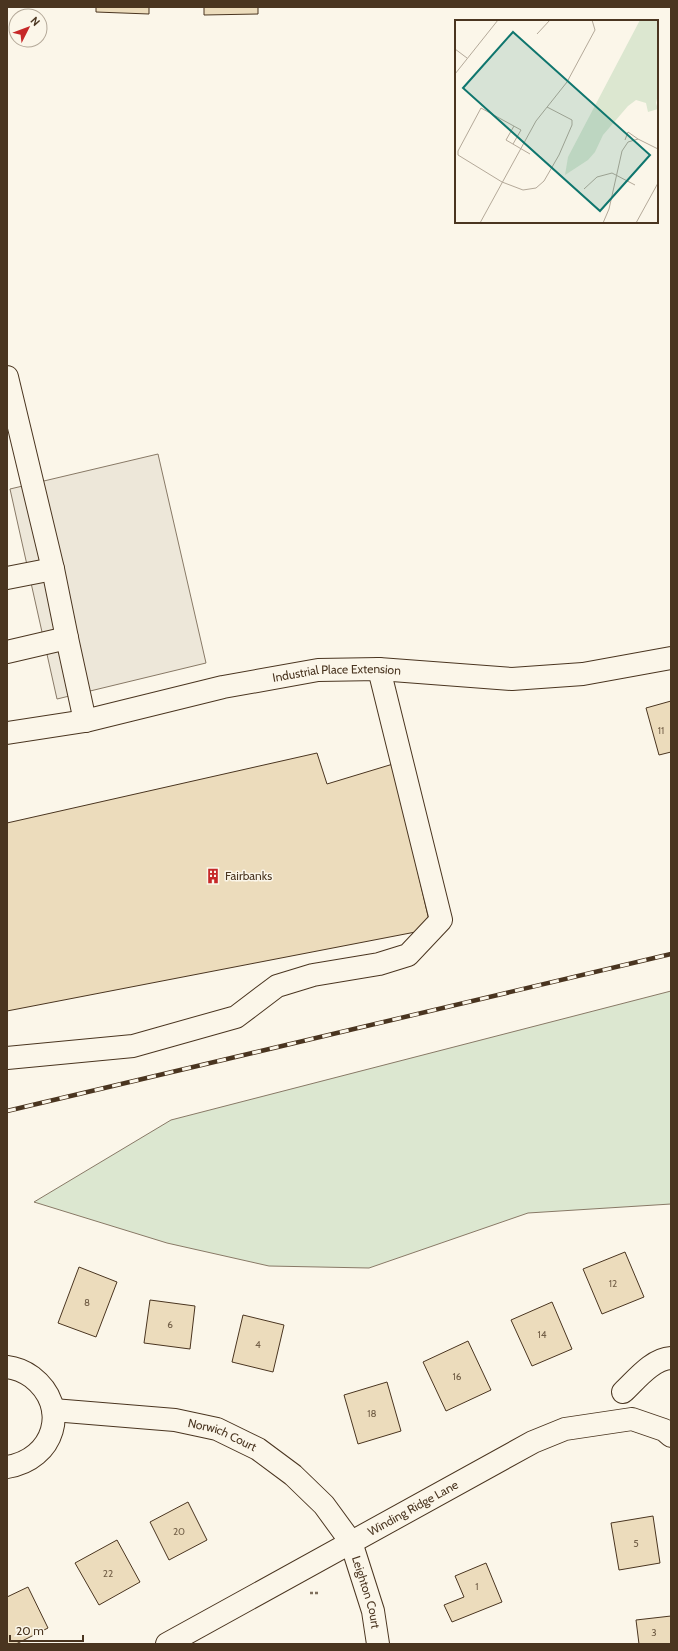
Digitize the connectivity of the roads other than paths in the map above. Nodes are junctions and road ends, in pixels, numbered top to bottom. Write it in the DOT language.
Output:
graph roads {
  1 [pos="7,377"];
  2 [pos="53,568"];
  3 [pos="7,578"];
  4 [pos="67,638"];
  5 [pos="7,652"];
  6 [pos="671,658"];
  7 [pos="379,669"];
  8 [pos="85,721"];
  9 [pos="7,733"];
  10 [pos="7,1058"];
  11 [pos="671,1358"];
  12 [pos="7,1368"];
  13 [pos="623,1392"];
  14 [pos="53,1410"];
  15 [pos="671,1436"];
  16 [pos="7,1467"];
  17 [pos="351,1542"];
  18 [pos="167,1644"];
  19 [pos="378,1644"];
  1 -- 2 [label="street"];
  2 -- 3 [label="street"];
  2 -- 4 [label="street"];
  4 -- 5 [label="street"];
  4 -- 8 [label="street"];
  6 -- 7 [label="street, Industrial Place Extension"];
  7 -- 8 [label="street, Industrial Place Extension"];
  7 -- 10 [label="street"];
  8 -- 9 [label="street, Industrial Place Extension"];
  11 -- 13 [label="street"];
  12 -- 14 [label="street"];
  14 -- 16 [label="street"];
  14 -- 17 [label="street, Norwich Court"];
  15 -- 17 [label="street, Winding Ridge Lane"];
  17 -- 18 [label="street, Winding Ridge Lane"];
  17 -- 19 [label="street, Leighton Court"];
}
